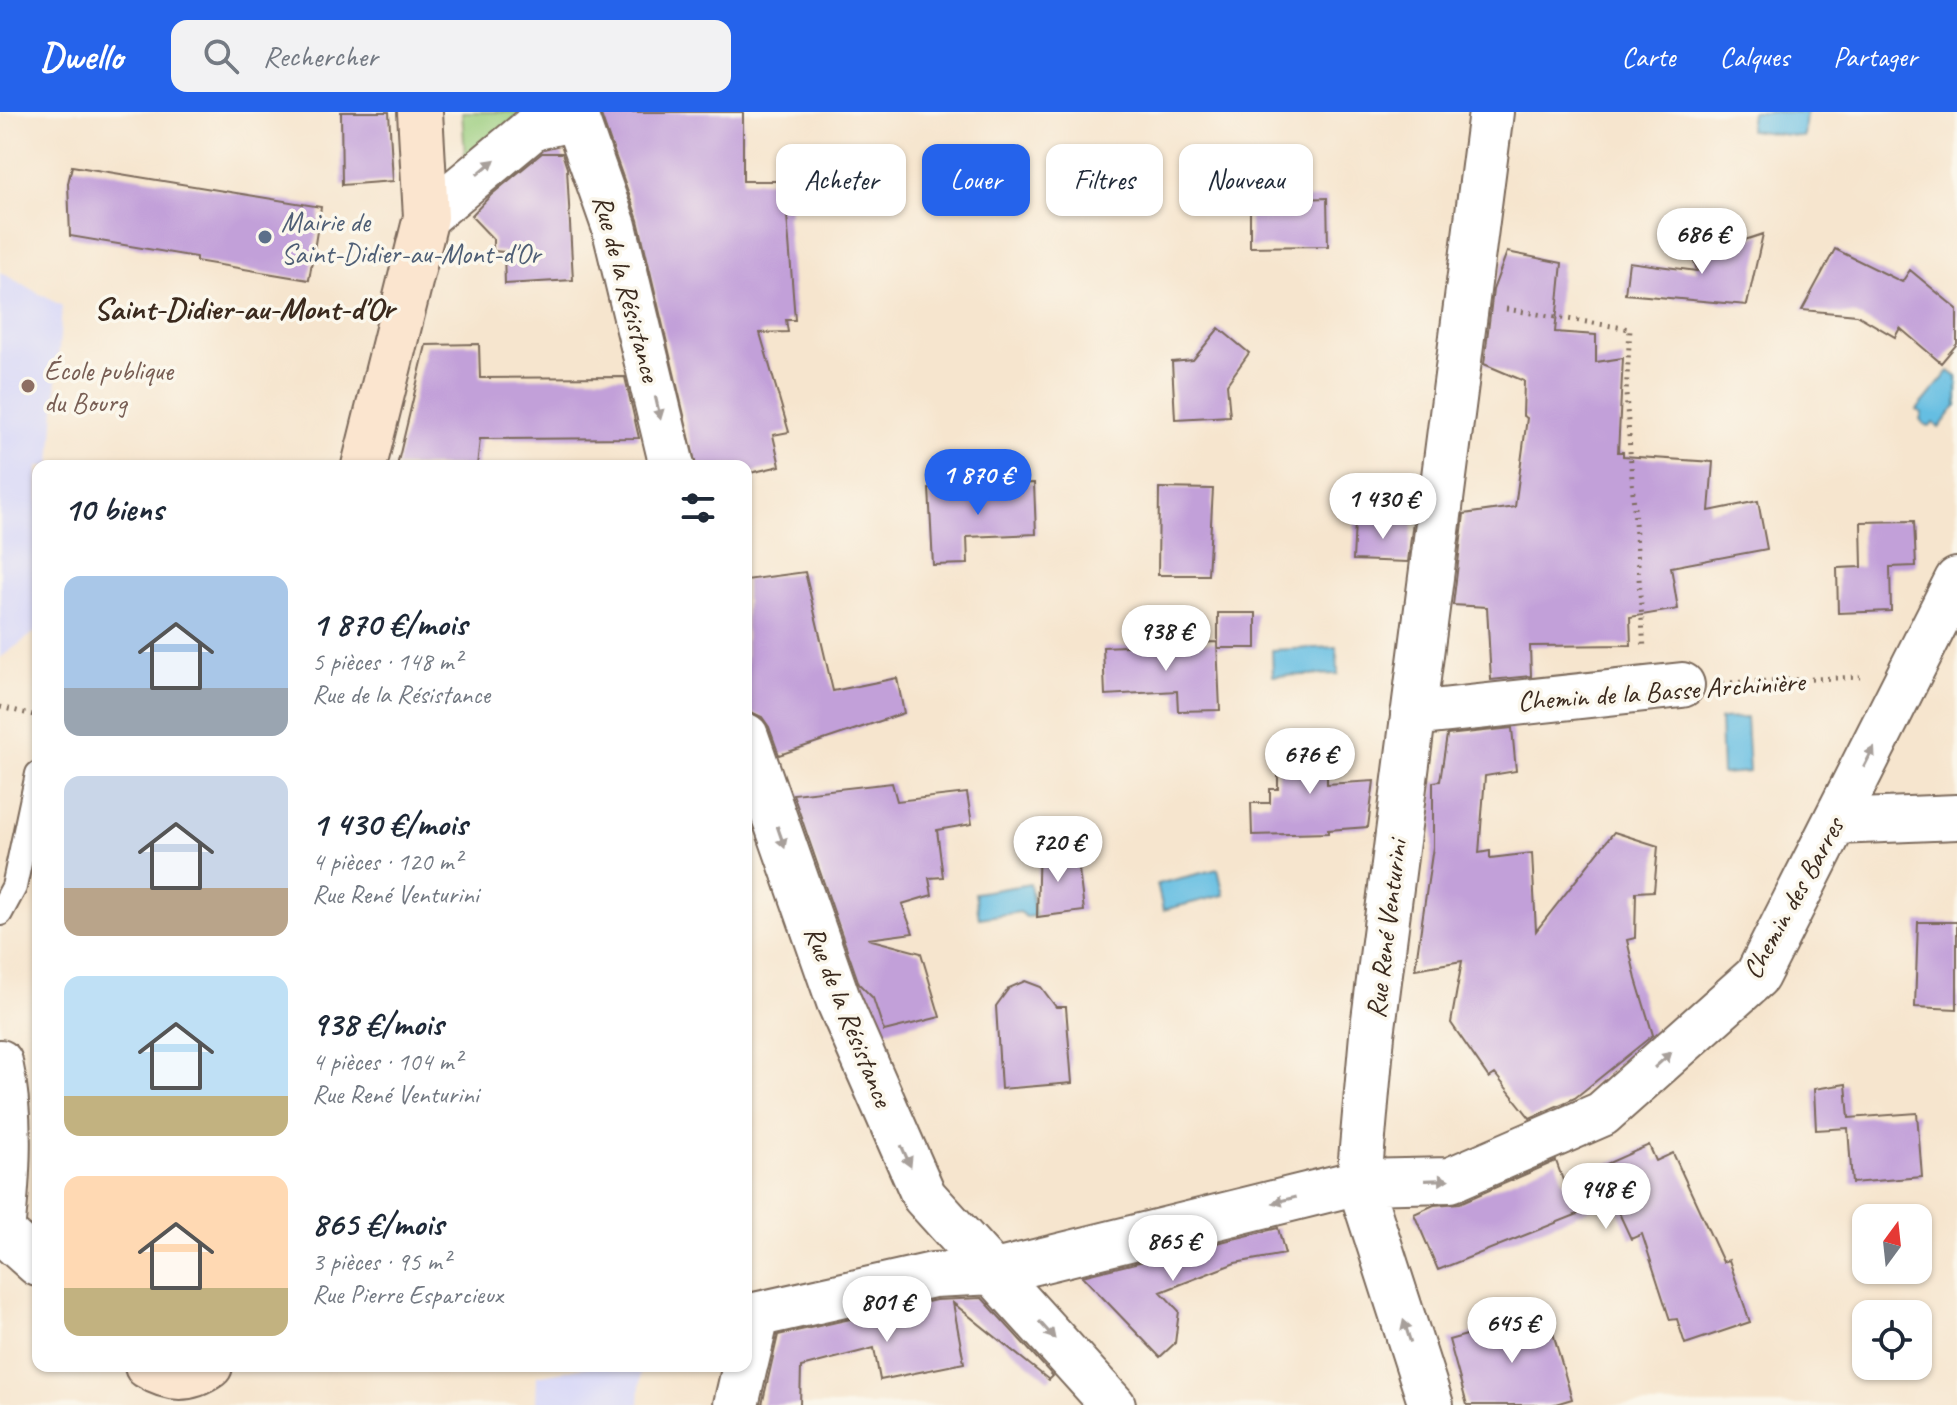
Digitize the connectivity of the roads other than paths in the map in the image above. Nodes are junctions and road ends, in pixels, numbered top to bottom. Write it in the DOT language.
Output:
graph roads {
  1 [pos="420,112"];
  2 [pos="1491,112"];
  3 [pos="575,115"];
  4 [pos="426,217"];
  5 [pos="365,460"];
  6 [pos="671,460"];
  7 [pos="1957,580"];
  8 [pos="1664,686"];
  9 [pos="1413,714"];
  10 [pos="752,754"];
  11 [pos="32,802"];
  12 [pos="1957,817"];
  13 [pos="1836,822"];
  14 [pos="0,913"];
  15 [pos="0,1062"];
  16 [pos="1359,1182"];
  17 [pos="1,1242"];
  18 [pos="32,1260"];
  19 [pos="995,1272"];
  20 [pos="752,1316"];
  21 [pos="201,1372"];
  22 [pos="744,1372"];
  23 [pos="150,1382"];
  24 [pos="736,1405"];
  25 [pos="1113,1405"];
  26 [pos="1431,1405"];
  1 -- 4 [label="main road"];
  2 -- 9 [label="street, Rue René Venturini"];
  4 -- 3 [label="street, one-way"];
  3 -- 6 [label="street, Rue de la Résistance, one-way"];
  4 -- 5 [label="main road"];
  13 -- 7 [label="street, Chemin des Barres, one-way"];
  8 -- 9 [label="street, Chemin de la Basse Archinière"];
  9 -- 16 [label="street, Rue René Venturini"];
  10 -- 19 [label="street, Rue de la Résistance, one-way"];
  11 -- 14 [label="lane"];
  12 -- 13 [label="street"];
  16 -- 13 [label="street, Chemin des Barres, one-way"];
  15 -- 17 [label="street"];
  16 -- 19 [label="street, Chemin des Barres, one-way"];
  26 -- 16 [label="street, Rue René Venturini, one-way"];
  17 -- 18 [label="street"];
  19 -- 20 [label="street, Chemin des Barres"];
  19 -- 25 [label="street, Rue de la Résistance, one-way"];
  21 -- 23 [label="main road"];
  22 -- 24 [label="street"];
}
